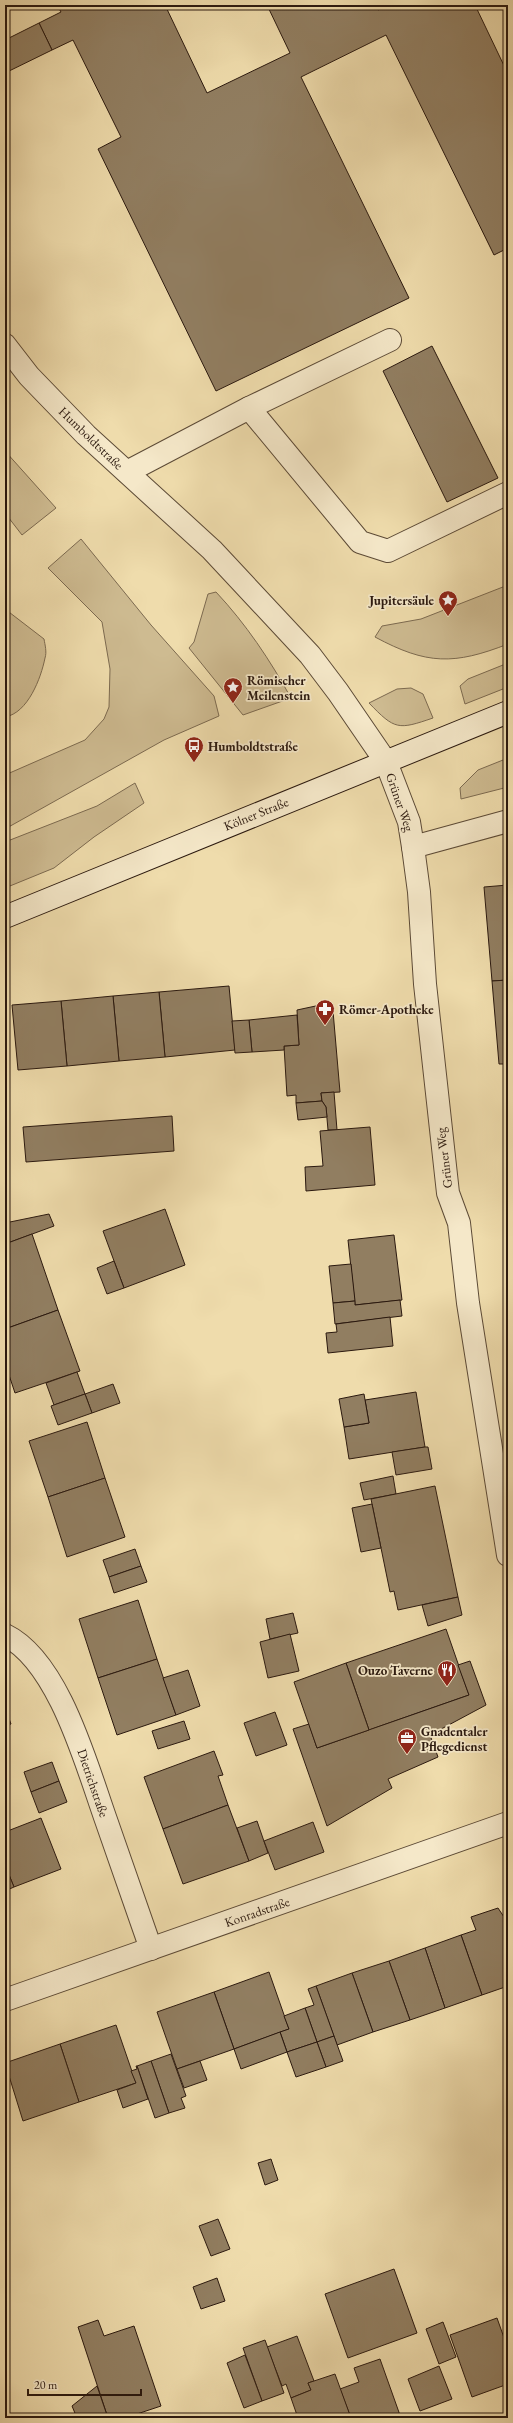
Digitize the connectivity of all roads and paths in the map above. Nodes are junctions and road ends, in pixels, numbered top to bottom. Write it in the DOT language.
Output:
graph roads {
  1 [pos="390,340"];
  2 [pos="5,345"];
  3 [pos="248,408"];
  4 [pos="127,472"];
  5 [pos="508,493"];
  6 [pos="508,712"];
  7 [pos="386,762"];
  8 [pos="508,821"];
  9 [pos="413,847"];
  10 [pos="5,917"];
  11 [pos="508,1551"];
  12 [pos="5,1635"];
  13 [pos="508,1823"];
  14 [pos="151,1949"];
  15 [pos="5,2000"];
  1 -- 3 [label="street"];
  2 -- 4 [label="street, Humboldtstraße"];
  3 -- 4 [label="street"];
  3 -- 5 [label="street"];
  4 -- 7 [label="street, Humboldtstraße"];
  6 -- 7 [label="street, Kölner Straße"];
  7 -- 9 [label="street, Grüner Weg"];
  7 -- 10 [label="street, Kölner Straße"];
  8 -- 9 [label="street"];
  9 -- 11 [label="street, Grüner Weg"];
  12 -- 14 [label="street, Dietrichstraße"];
  13 -- 14 [label="street, Konradstraße"];
  14 -- 15 [label="street, Konradstraße"];
}
